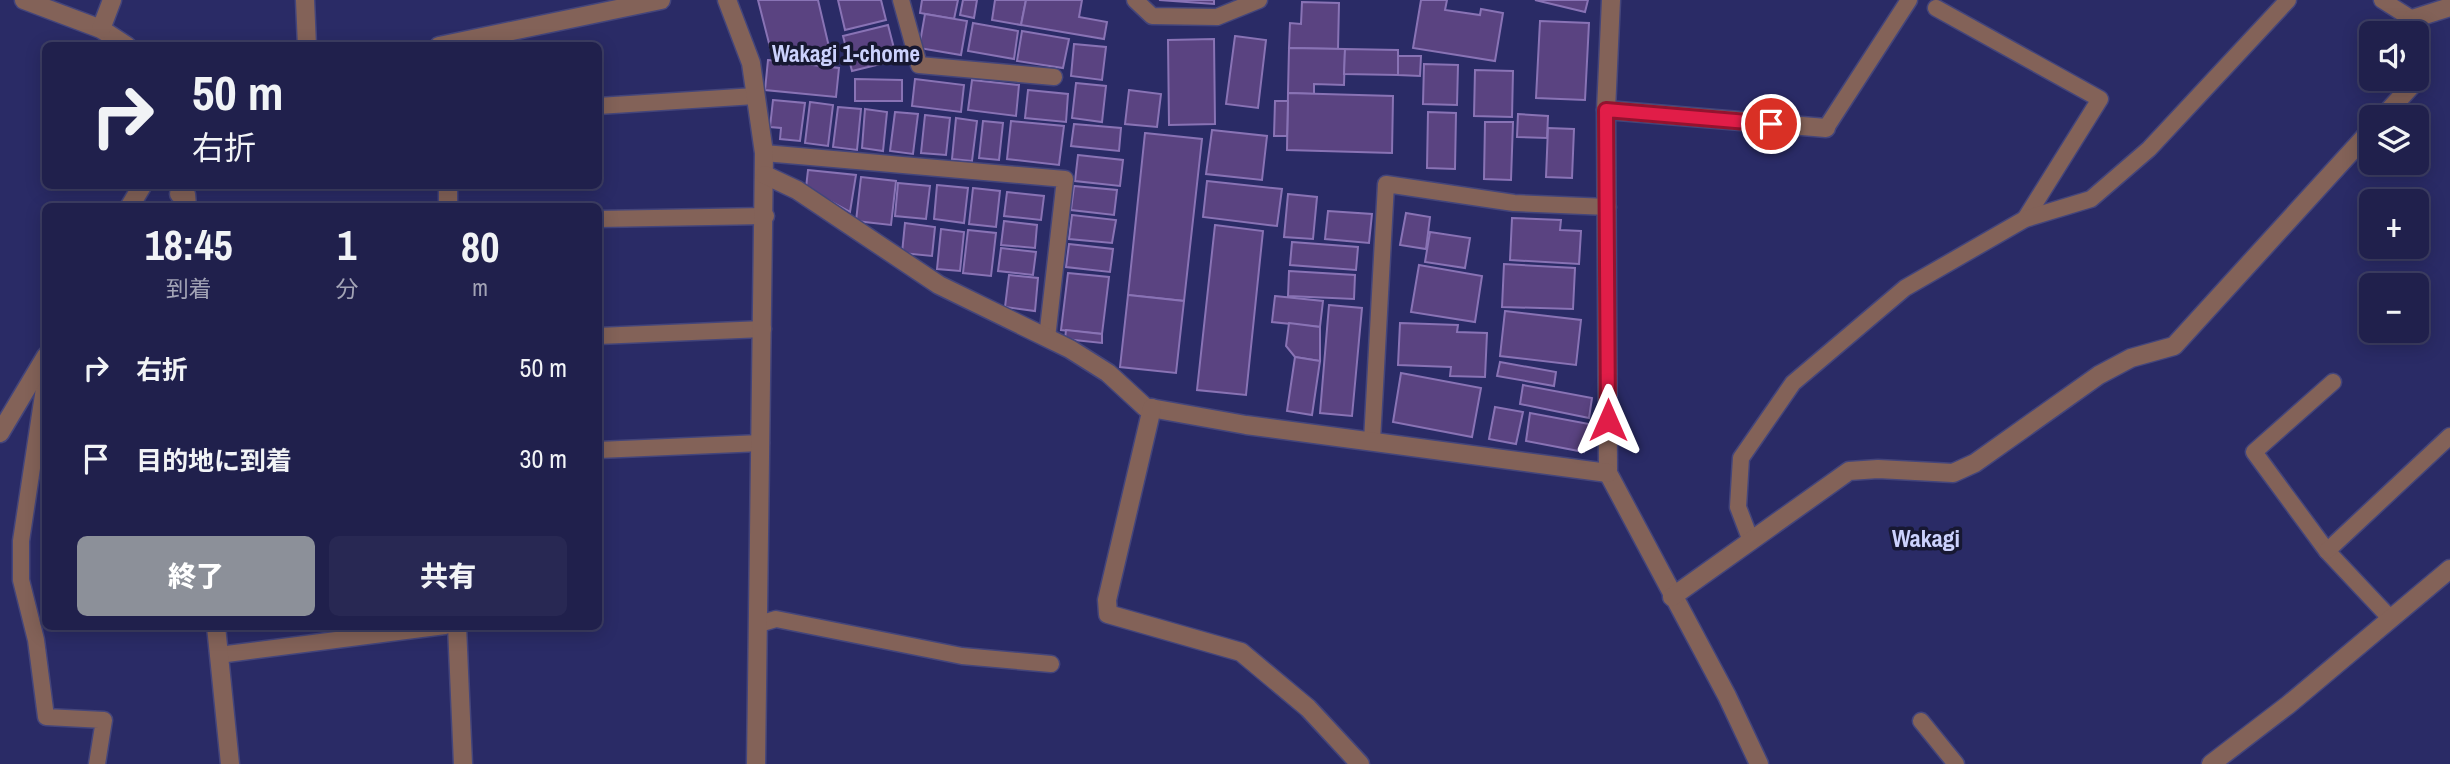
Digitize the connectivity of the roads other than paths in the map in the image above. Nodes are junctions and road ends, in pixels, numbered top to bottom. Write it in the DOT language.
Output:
graph roads {
  1 [pos="24,0"];
  2 [pos="111,0"];
  3 [pos="305,0"];
  4 [pos="661,0"];
  5 [pos="727,0"];
  6 [pos="901,0"];
  7 [pos="1135,0"];
  8 [pos="1259,0"];
  9 [pos="1611,0"];
  10 [pos="1909,0"];
  11 [pos="2288,0"];
  12 [pos="2382,0"];
  13 [pos="2450,7"];
  14 [pos="1936,8"];
  15 [pos="2406,21"];
  16 [pos="2422,21"];
  17 [pos="100,29"];
  18 [pos="121,42"];
  19 [pos="307,42"];
  20 [pos="458,42"];
  21 [pos="1054,77"];
  22 [pos="2407,91"];
  23 [pos="755,96"];
  24 [pos="2394,105"];
  25 [pos="602,106"];
  26 [pos="1606,110"];
  27 [pos="1826,128"];
  28 [pos="2359,143"];
  29 [pos="764,153"];
  30 [pos="765,175"];
  31 [pos="143,189"];
  32 [pos="132,203"];
  33 [pos="1608,207"];
  34 [pos="766,216"];
  35 [pos="602,219"];
  36 [pos="2025,219"];
  37 [pos="762,329"];
  38 [pos="602,336"];
  39 [pos="1047,338"];
  40 [pos="42,363"];
  41 [pos="2333,382"];
  42 [pos="42,402"];
  43 [pos="1152,408"];
  44 [pos="0,433"];
  45 [pos="2450,436"];
  46 [pos="1372,441"];
  47 [pos="761,443"];
  48 [pos="602,450"];
  49 [pos="1608,473"];
  50 [pos="1751,541"];
  51 [pos="2327,551"];
  52 [pos="2450,569"];
  53 [pos="1671,597"];
  54 [pos="2391,619"];
  55 [pos="759,624"];
  56 [pos="216,630"];
  57 [pos="414,630"];
  58 [pos="457,630"];
  59 [pos="219,655"];
  60 [pos="1051,664"];
  61 [pos="1921,721"];
  62 [pos="97,764"];
  63 [pos="230,764"];
  64 [pos="463,764"];
  65 [pos="756,764"];
  66 [pos="1360,764"];
  67 [pos="1759,764"];
  68 [pos="1956,764"];
  69 [pos="2211,764"];
  1 -- 17 [label="street"];
  2 -- 17 [label="street"];
  3 -- 19 [label="street"];
  4 -- 20 [label="street"];
  5 -- 23 [label="street"];
  6 -- 21 [label="lane"];
  7 -- 8 [label="lane"];
  9 -- 26 [label="street"];
  10 -- 27 [label="lane"];
  11 -- 36 [label="lane"];
  12 -- 15 [label="lane"];
  13 -- 16 [label="street"];
  14 -- 36 [label="lane"];
  17 -- 18 [label="street"];
  22 -- 24 [label="street"];
  23 -- 25 [label="lane"];
  23 -- 29 [label="street"];
  26 -- 27 [label="street"];
  26 -- 33 [label="street"];
  28 -- 50 [label="street"];
  29 -- 30 [label="street"];
  29 -- 39 [label="lane"];
  30 -- 34 [label="street"];
  30 -- 39 [label="street"];
  31 -- 32 [label="street"];
  33 -- 46 [label="lane"];
  33 -- 49 [label="street"];
  34 -- 35 [label="lane"];
  34 -- 37 [label="street"];
  36 -- 50 [label="lane"];
  37 -- 38 [label="lane"];
  37 -- 47 [label="street"];
  39 -- 43 [label="street"];
  40 -- 44 [label="street"];
  41 -- 51 [label="lane"];
  42 -- 62 [label="lane"];
  43 -- 46 [label="street"];
  43 -- 66 [label="street"];
  45 -- 51 [label="lane"];
  46 -- 49 [label="street"];
  47 -- 48 [label="lane"];
  47 -- 55 [label="street"];
  49 -- 53 [label="street"];
  50 -- 53 [label="street"];
  51 -- 54 [label="lane"];
  52 -- 54 [label="street"];
  53 -- 67 [label="street"];
  54 -- 69 [label="street"];
  55 -- 60 [label="lane"];
  55 -- 65 [label="street"];
  56 -- 59 [label="street"];
  57 -- 59 [label="lane"];
  58 -- 64 [label="street"];
  59 -- 63 [label="street"];
  61 -- 68 [label="lane"];
}
